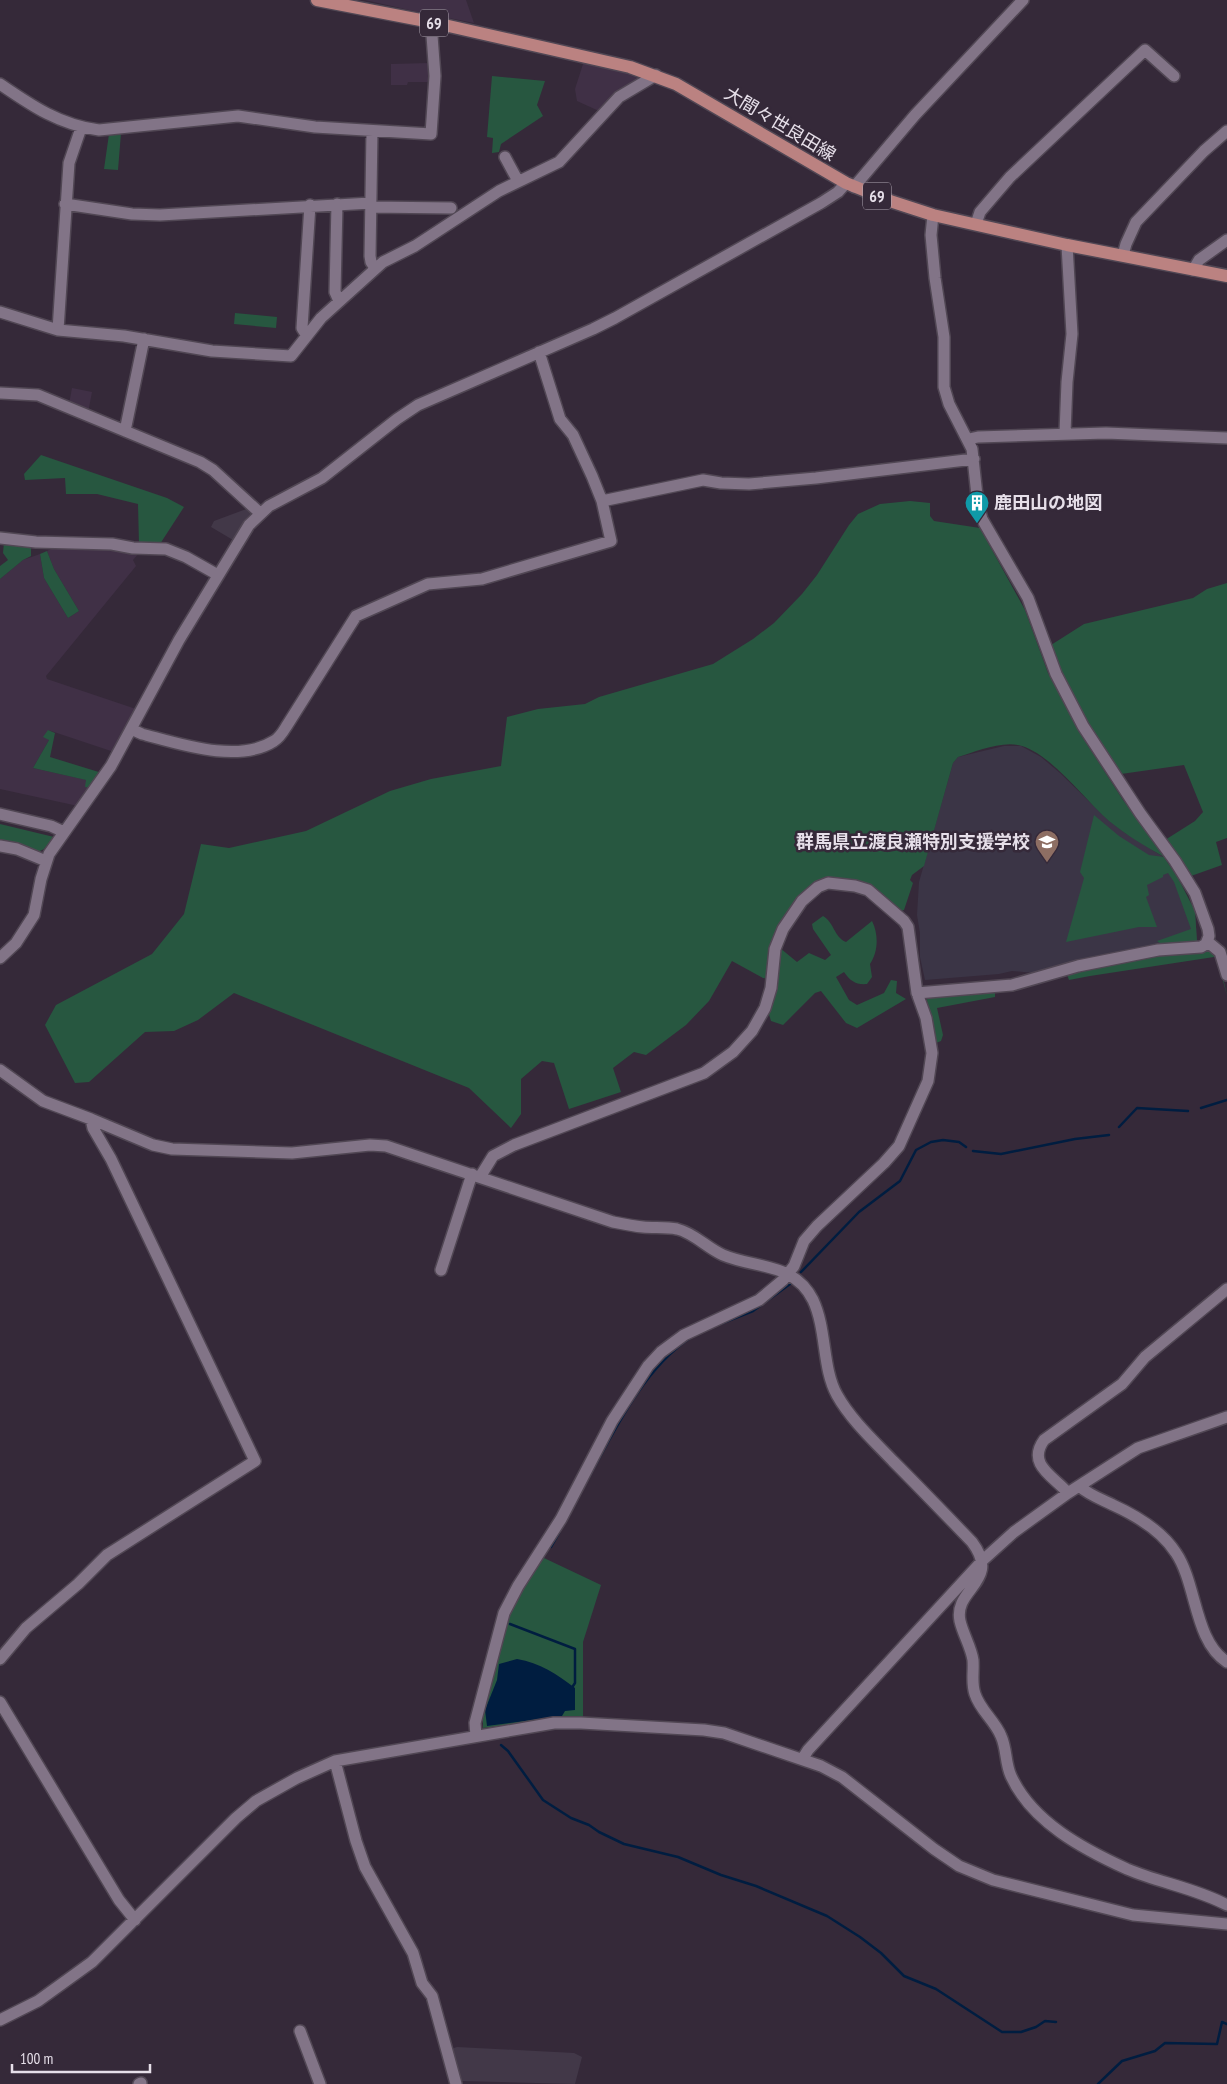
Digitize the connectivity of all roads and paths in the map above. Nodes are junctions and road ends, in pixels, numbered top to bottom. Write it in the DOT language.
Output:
graph roads {
  1 [pos="317,0"];
  2 [pos="1023,0"];
  3 [pos="356,4"];
  4 [pos="431,22"];
  5 [pos="656,75"];
  6 [pos="1174,76"];
  7 [pos="0,84"];
  8 [pos="81,128"];
  9 [pos="372,131"];
  10 [pos="1227,131"];
  11 [pos="505,157"];
  12 [pos="518,181"];
  13 [pos="850,185"];
  14 [pos="65,204"];
  15 [pos="337,204"];
  16 [pos="310,205"];
  17 [pos="371,205"];
  18 [pos="450,208"];
  19 [pos="933,215"];
  20 [pos="976,224"];
  21 [pos="1227,240"];
  22 [pos="1067,245"];
  23 [pos="1123,255"];
  24 [pos="375,268"];
  25 [pos="1192,270"];
  26 [pos="1227,276"];
  27 [pos="339,301"];
  28 [pos="0,312"];
  29 [pos="58,330"];
  30 [pos="307,336"];
  31 [pos="144,339"];
  32 [pos="539,352"];
  33 [pos="0,393"];
  34 [pos="125,431"];
  35 [pos="1065,433"];
  36 [pos="1227,438"];
  37 [pos="969,440"];
  38 [pos="974,459"];
  39 [pos="602,501"];
  40 [pos="260,513"];
  41 [pos="0,538"];
  42 [pos="218,575"];
  43 [pos="131,729"];
  44 [pos="0,814"];
  45 [pos="64,832"];
  46 [pos="0,846"];
  47 [pos="46,861"];
  48 [pos="1208,942"];
  49 [pos="0,958"];
  50 [pos="1227,975"];
  51 [pos="916,993"];
  52 [pos="0,1070"];
  53 [pos="91,1119"];
  54 [pos="476,1176"];
  55 [pos="441,1270"];
  56 [pos="788,1273"];
  57 [pos="1227,1289"];
  58 [pos="1227,1417"];
  59 [pos="1079,1486"];
  60 [pos="1068,1493"];
  61 [pos="983,1560"];
  62 [pos="0,1659"];
  63 [pos="1227,1662"];
  64 [pos="0,1702"];
  65 [pos="476,1736"];
  66 [pos="803,1758"];
  67 [pos="335,1761"];
  68 [pos="1227,1905"];
  69 [pos="135,1920"];
  70 [pos="1227,1924"];
  71 [pos="0,2020"];
  72 [pos="300,2031"];
  73 [pos="320,2084"];
  74 [pos="456,2084"];
  1 -- 3 [label="main road, 大間々世良田線 / 69"];
  2 -- 13 [label="street"];
  3 -- 4 [label="main road, 大間々世良田線 / 69"];
  4 -- 5 [label="main road, 大間々世良田線 / 69"];
  4 -- 9 [label="street"];
  5 -- 12 [label="street"];
  5 -- 13 [label="main road, 大間々世良田線 / 69"];
  6 -- 20 [label="street"];
  7 -- 8 [label="street"];
  8 -- 9 [label="street"];
  8 -- 14 [label="street"];
  9 -- 17 [label="street"];
  10 -- 23 [label="street"];
  11 -- 12 [label="street"];
  12 -- 24 [label="street"];
  13 -- 19 [label="main road, 大間々世良田線 / 69"];
  13 -- 32 [label="street"];
  14 -- 16 [label="street"];
  14 -- 29 [label="street"];
  15 -- 16 [label="street"];
  15 -- 17 [label="street"];
  15 -- 27 [label="street"];
  16 -- 30 [label="street"];
  17 -- 18 [label="street"];
  17 -- 24 [label="street"];
  19 -- 20 [label="main road, 大間々世良田線 / 69"];
  19 -- 37 [label="street"];
  20 -- 22 [label="main road, 大間々世良田線 / 69"];
  21 -- 25 [label="street"];
  22 -- 23 [label="main road, 大間々世良田線 / 69"];
  22 -- 35 [label="street"];
  23 -- 25 [label="main road, 大間々世良田線 / 69"];
  24 -- 27 [label="street"];
  25 -- 26 [label="main road, 大間々世良田線 / 69"];
  27 -- 30 [label="street"];
  28 -- 29 [label="street"];
  29 -- 31 [label="street"];
  30 -- 31 [label="street"];
  31 -- 34 [label="street"];
  32 -- 39 [label="street"];
  32 -- 40 [label="street"];
  33 -- 34 [label="street"];
  34 -- 40 [label="street"];
  35 -- 36 [label="street"];
  35 -- 37 [label="street"];
  37 -- 38 [label="street"];
  38 -- 39 [label="street"];
  38 -- 48 [label="street"];
  39 -- 43 [label="street"];
  40 -- 42 [label="street"];
  41 -- 42 [label="street"];
  42 -- 43 [label="street"];
  43 -- 45 [label="street"];
  44 -- 45 [label="street"];
  45 -- 47 [label="street"];
  46 -- 47 [label="street"];
  47 -- 49 [label="street"];
  48 -- 50 [label="street"];
  48 -- 51 [label="street"];
  51 -- 54 [label="street"];
  51 -- 56 [label="street"];
  52 -- 53 [label="street"];
  53 -- 54 [label="street"];
  53 -- 62 [label="street"];
  54 -- 55 [label="street"];
  54 -- 56 [label="street"];
  56 -- 61 [label="street"];
  56 -- 65 [label="street"];
  57 -- 60 [label="street"];
  58 -- 59 [label="street"];
  59 -- 60 [label="street"];
  59 -- 63 [label="street"];
  60 -- 61 [label="street"];
  61 -- 66 [label="street"];
  61 -- 68 [label="street"];
  64 -- 69 [label="street"];
  65 -- 66 [label="street"];
  65 -- 67 [label="street"];
  66 -- 70 [label="street"];
  67 -- 69 [label="street"];
  67 -- 74 [label="street"];
  69 -- 71 [label="street"];
  72 -- 73 [label="street"];
}
